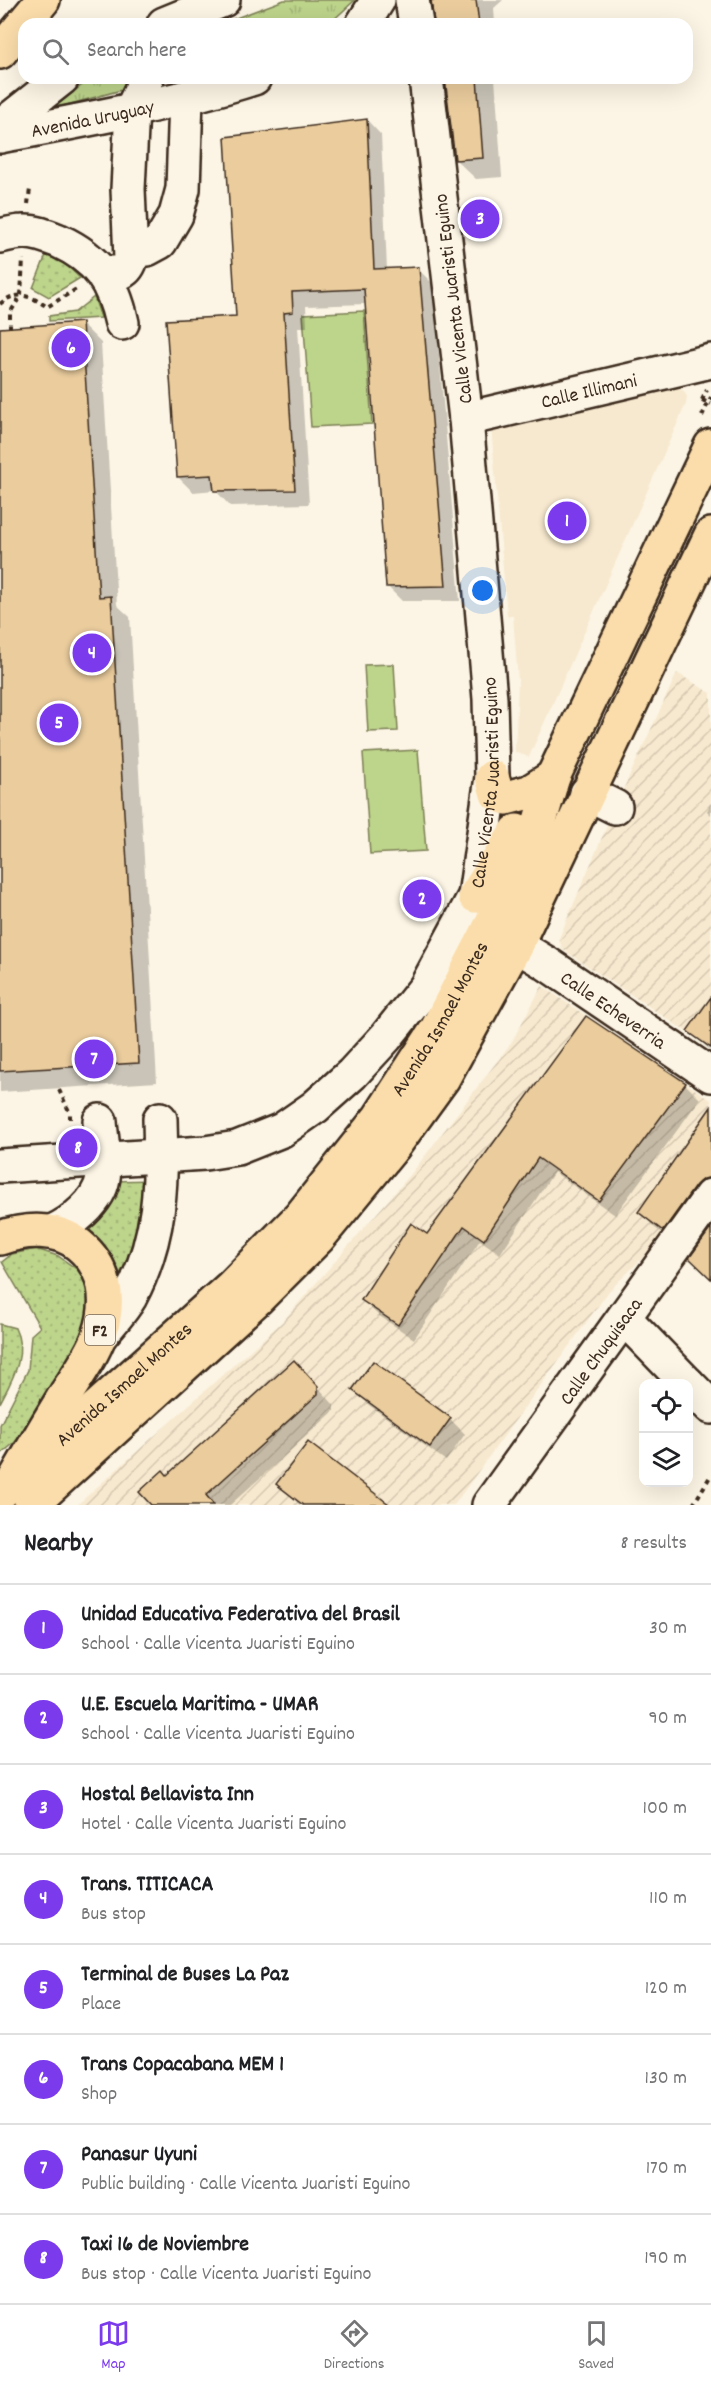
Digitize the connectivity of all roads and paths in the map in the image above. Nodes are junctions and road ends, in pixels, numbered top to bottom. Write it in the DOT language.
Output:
graph roads {
  1 [pos="43,0"];
  2 [pos="223,0"];
  3 [pos="378,0"];
  4 [pos="412,0"];
  5 [pos="28,18"];
  6 [pos="180,18"];
  7 [pos="367,18"];
  8 [pos="415,18"];
  9 [pos="18,30"];
  10 [pos="0,52"];
  11 [pos="54,84"];
  12 [pos="144,84"];
  13 [pos="234,84"];
  14 [pos="427,84"];
  15 [pos="186,98"];
  16 [pos="132,109"];
  17 [pos="0,127"];
  18 [pos="0,136"];
  19 [pos="12,243"];
  20 [pos="132,248"];
  21 [pos="91,280"];
  22 [pos="21,295"];
  23 [pos="0,304"];
  24 [pos="122,323"];
  25 [pos="10,328"];
  26 [pos="711,361"];
  27 [pos="711,397"];
  28 [pos="702,400"];
  29 [pos="711,404"];
  30 [pos="466,419"];
  31 [pos="707,431"];
  32 [pos="711,535"];
  33 [pos="492,777"];
  34 [pos="552,777"];
  35 [pos="601,800"];
  36 [pos="476,896"];
  37 [pos="516,945"];
  38 [pos="711,1075"];
  39 [pos="60,1090"];
  40 [pos="85,1117"];
  41 [pos="160,1119"];
  42 [pos="162,1156"];
  43 [pos="102,1158"];
  44 [pos="0,1166"];
  45 [pos="711,1196"];
  46 [pos="52,1232"];
  47 [pos="0,1238"];
  48 [pos="624,1318"];
  49 [pos="99,1337"];
  50 [pos="683,1379"];
  51 [pos="693,1389"];
  52 [pos="711,1407"];
  53 [pos="711,1475"];
  54 [pos="15,1494"];
  55 [pos="489,1505"];
  56 [pos="693,1505"];
  1 -- 5 [label="main road"];
  2 -- 6 [label="street"];
  3 -- 7 [label="street"];
  4 -- 8 [label="street"];
  9 -- 10 [label="main road"];
  11 -- 17 [label="street, Avenida Uruguay"];
  12 -- 16 [label="street"];
  13 -- 15 [label="street, Avenida Uruguay"];
  14 -- 30 [label="street, Calle Vicenta Juaristi Eguino"];
  15 -- 16 [label="street, Avenida Uruguay"];
  15 -- 20 [label="street"];
  16 -- 18 [label="street, Avenida Uruguay"];
  16 -- 20 [label="street"];
  19 -- 21 [label="street"];
  19 -- 22 [label="path"];
  20 -- 21 [label="street"];
  21 -- 22 [label="path"];
  21 -- 24 [label="street"];
  22 -- 23 [label="path"];
  22 -- 25 [label="path"];
  26 -- 30 [label="street, Calle Illimani"];
  27 -- 31 [label="path"];
  28 -- 29 [label="path, bridge"];
  30 -- 33 [label="street, Calle Vicenta Juaristi Eguino"];
  31 -- 34 [label="main road, Avenida Ismael Montes"];
  32 -- 35 [label="main road, Avenida Ismael Montes"];
  33 -- 34 [label="main road"];
  33 -- 36 [label="street, Calle Vicenta Juaristi Eguino"];
  34 -- 35 [label="main road"];
  34 -- 36 [label="main road"];
  34 -- 54 [label="main road, Avenida Ismael Montes"];
  35 -- 37 [label="main road, Avenida Ismael Montes"];
  36 -- 42 [label="street, Calle Vicenta Juaristi Eguino"];
  37 -- 38 [label="street, Calle Echeverria"];
  37 -- 54 [label="main road, Avenida Ismael Montes"];
  39 -- 40 [label="path"];
  40 -- 43 [label="street"];
  41 -- 42 [label="street"];
  42 -- 43 [label="street, Calle Vicenta Juaristi Eguino"];
  42 -- 49 [label="street"];
  43 -- 44 [label="street, Calle Vicenta Juaristi Eguino"];
  43 -- 46 [label="street"];
  45 -- 48 [label="street, Calle Chuquisaca"];
  46 -- 47 [label="main road, F2"];
  46 -- 49 [label="main road, F2"];
  48 -- 50 [label="street"];
  48 -- 55 [label="street, Calle Chuquisaca"];
  49 -- 54 [label="main road, F2"];
  51 -- 52 [label="street"];
  53 -- 56 [label="path"];
}
